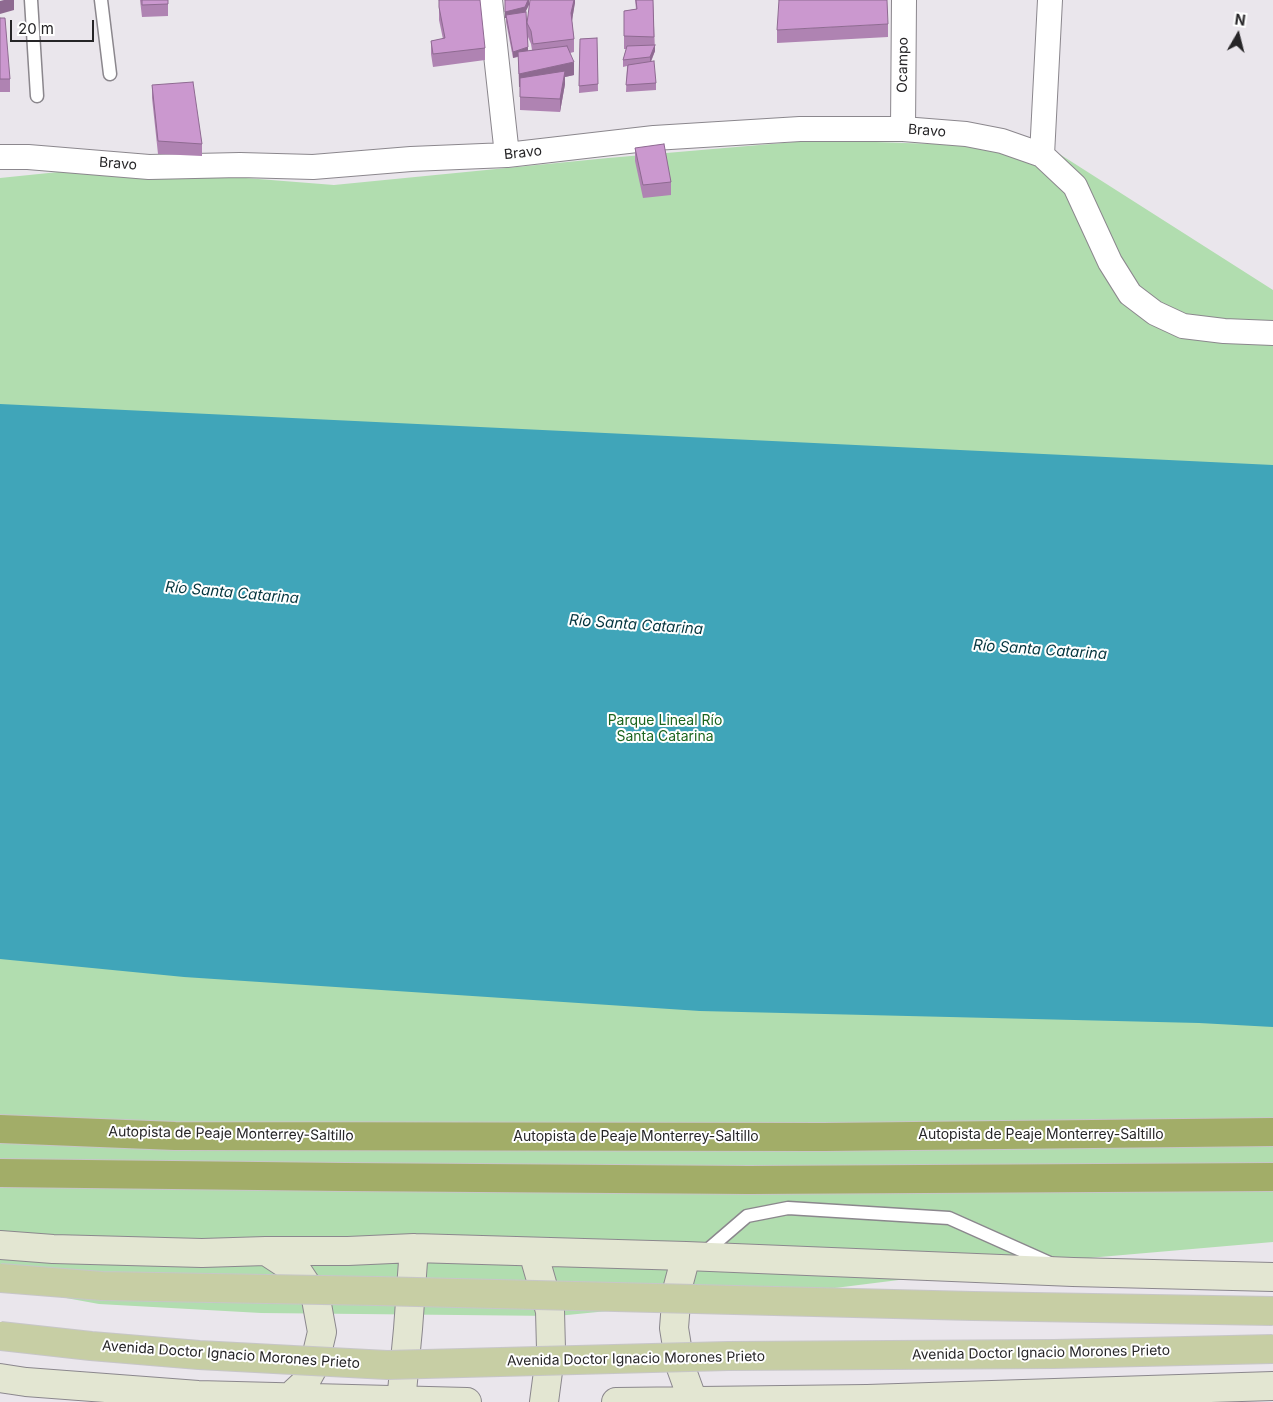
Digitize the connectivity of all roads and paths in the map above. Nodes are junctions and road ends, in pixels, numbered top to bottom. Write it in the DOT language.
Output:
graph roads {
  1 [pos="31,0"];
  2 [pos="101,0"];
  3 [pos="490,0"];
  4 [pos="904,0"];
  5 [pos="1050,0"];
  6 [pos="110,74"];
  7 [pos="37,96"];
  8 [pos="903,130"];
  9 [pos="507,155"];
  10 [pos="1042,155"];
  11 [pos="0,157"];
  12 [pos="1273,333"];
  13 [pos="0,1129"];
  14 [pos="1273,1132"];
  15 [pos="0,1173"];
  16 [pos="1273,1177"];
  17 [pos="0,1245"];
  18 [pos="414,1248"];
  19 [pos="266,1251"];
  20 [pos="533,1252"];
  21 [pos="693,1257"];
  22 [pos="1073,1272"];
  23 [pos="1273,1277"];
  24 [pos="0,1278"];
  25 [pos="1273,1311"];
  26 [pos="0,1336"];
  27 [pos="1273,1349"];
  28 [pos="0,1378"];
  29 [pos="1273,1386"];
  30 [pos="1079,1397"];
  31 [pos="1118,1397"];
  32 [pos="289,1398"];
  33 [pos="208,1399"];
  34 [pos="401,1401"];
  35 [pos="694,1401"];
  36 [pos="467,1402"];
  37 [pos="544,1402"];
  38 [pos="616,1402"];
  39 [pos="636,1402"];
  1 -- 7 [label="lane"];
  2 -- 6 [label="lane"];
  3 -- 9 [label="street"];
  4 -- 8 [label="street, Ocampo"];
  5 -- 10 [label="street"];
  8 -- 9 [label="street, Bravo"];
  8 -- 10 [label="street, Bravo"];
  9 -- 11 [label="street, Bravo"];
  10 -- 12 [label="street, Bravo"];
  13 -- 14 [label="highway, Autopista de Peaje Monterrey-Saltillo"];
  15 -- 16 [label="highway"];
  17 -- 19 [label="main road"];
  18 -- 19 [label="main road"];
  18 -- 20 [label="main road"];
  18 -- 34 [label="main road"];
  19 -- 32 [label="main road"];
  20 -- 21 [label="main road"];
  20 -- 37 [label="main road"];
  21 -- 22 [label="main road"];
  21 -- 22 [label="lane"];
  21 -- 35 [label="main road"];
  22 -- 23 [label="main road"];
  24 -- 25 [label="main road, bridge"];
  26 -- 27 [label="main road, Avenida Doctor Ignacio Morones Prieto, bridge"];
  28 -- 33 [label="main road"];
  29 -- 31 [label="main road"];
  30 -- 31 [label="main road"];
  30 -- 35 [label="main road"];
  32 -- 33 [label="main road"];
  32 -- 34 [label="main road"];
  34 -- 36 [label="main road"];
  35 -- 39 [label="main road"];
  38 -- 39 [label="main road"];
}
